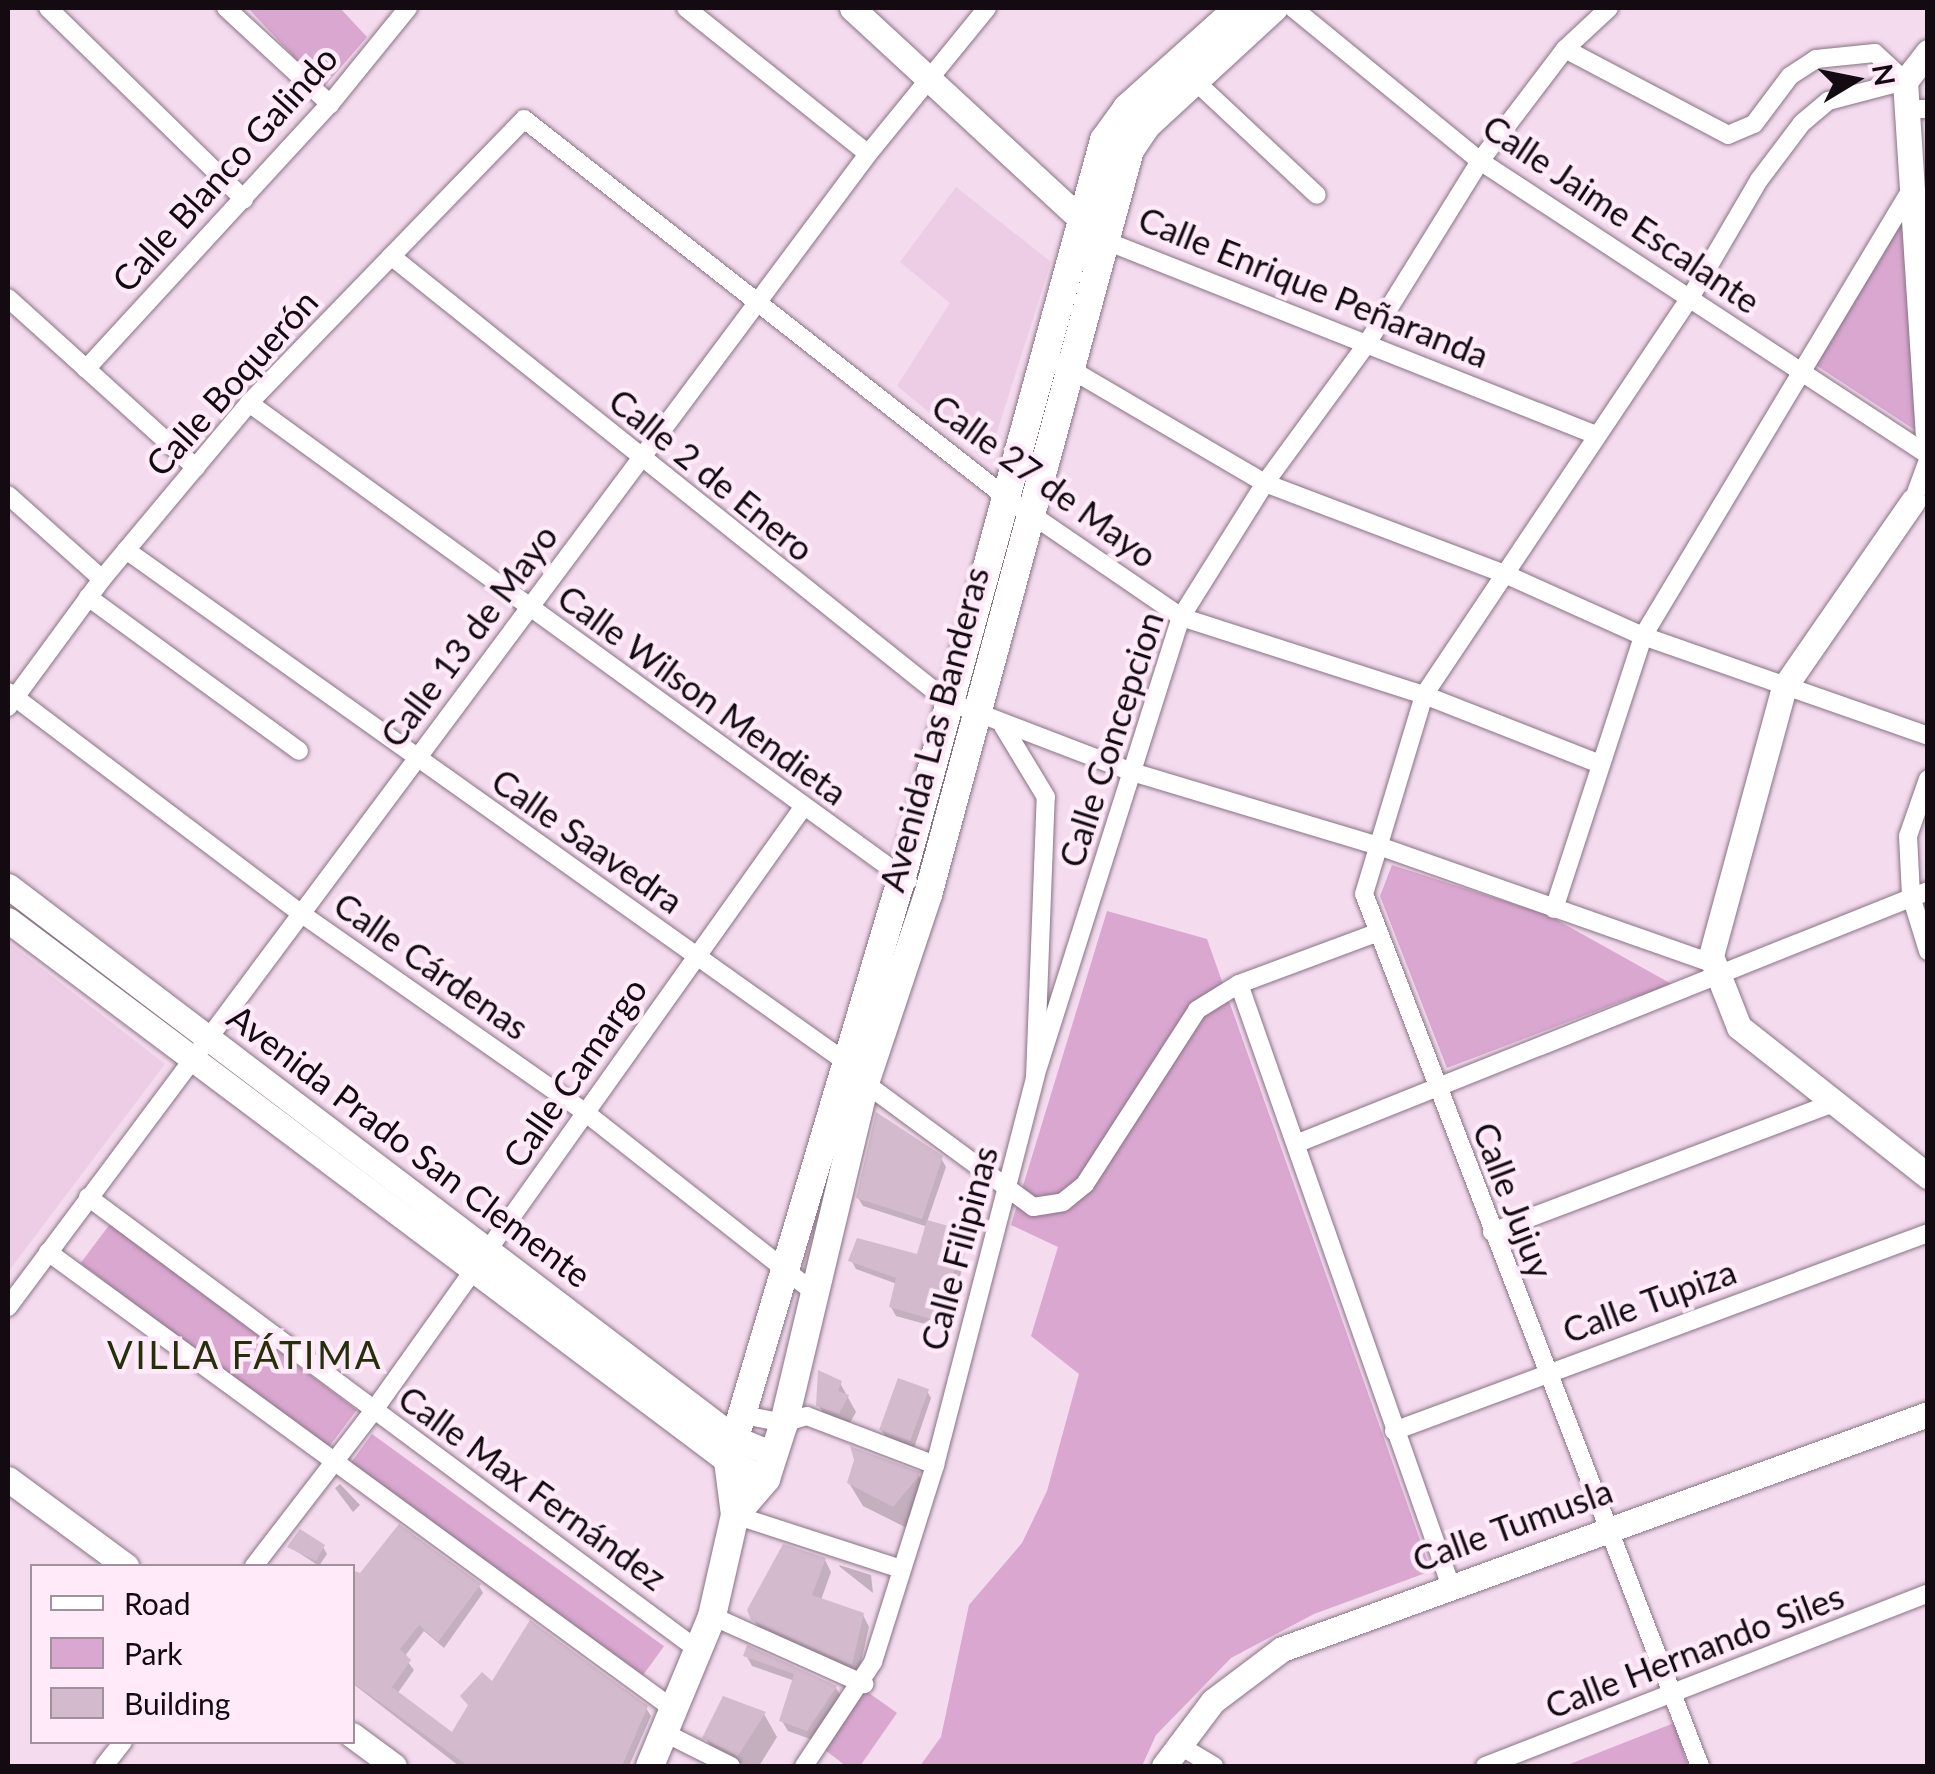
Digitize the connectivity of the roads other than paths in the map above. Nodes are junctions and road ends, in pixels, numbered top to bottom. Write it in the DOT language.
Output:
graph roads {
  1 [pos="48,8"];
  2 [pos="226,8"];
  3 [pos="408,8"];
  4 [pos="686,8"];
  5 [pos="852,8"];
  6 [pos="988,8"];
  7 [pos="1239,8"];
  8 [pos="1274,8"];
  9 [pos="1293,8"];
  10 [pos="1608,8"];
  11 [pos="1565,48"];
  12 [pos="1928,52"];
  13 [pos="931,79"];
  14 [pos="1194,80"];
  15 [pos="1906,81"];
  16 [pos="330,104"];
  17 [pos="1917,109"];
  18 [pos="524,119"];
  19 [pos="868,154"];
  20 [pos="1480,162"];
  21 [pos="1913,186"];
  22 [pos="1318,195"];
  23 [pos="244,199"];
  24 [pos="1082,215"];
  25 [pos="1102,239"];
  26 [pos="391,256"];
  27 [pos="8,298"];
  28 [pos="1690,298"];
  29 [pos="755,306"];
  30 [pos="1366,344"];
  31 [pos="1043,353"];
  32 [pos="1072,369"];
  33 [pos="86,370"];
  34 [pos="1805,373"];
  35 [pos="249,403"];
  36 [pos="1928,432"];
  37 [pos="1596,435"];
  38 [pos="1928,458"];
  39 [pos="644,462"];
  40 [pos="196,468"];
  41 [pos="1265,483"];
  42 [pos="8,495"];
  43 [pos="1004,496"];
  44 [pos="1912,500"];
  45 [pos="1031,516"];
  46 [pos="126,550"];
  47 [pos="1507,575"];
  48 [pos="102,579"];
  49 [pos="88,597"];
  50 [pos="526,607"];
  51 [pos="1181,617"];
  52 [pos="1643,636"];
  53 [pos="1784,687"];
  54 [pos="1424,695"];
  55 [pos="10,698"];
  56 [pos="947,700"];
  57 [pos="977,715"];
  58 [pos="1004,726"];
  59 [pos="1928,736"];
  60 [pos="299,751"];
  61 [pos="413,760"];
  62 [pos="1600,764"];
  63 [pos="1132,772"];
  64 [pos="1928,779"];
  65 [pos="804,806"];
  66 [pos="1376,846"];
  67 [pos="902,877"];
  68 [pos="8,886"];
  69 [pos="1919,893"];
  70 [pos="928,894"];
  71 [pos="1554,908"];
  72 [pos="300,912"];
  73 [pos="8,920"];
  74 [pos="1376,932"];
  75 [pos="1928,951"];
  76 [pos="696,954"];
  77 [pos="1714,971"];
  78 [pos="1239,984"];
  79 [pos="209,1038"];
  80 [pos="190,1061"];
  81 [pos="846,1062"];
  82 [pos="1036,1077"];
  83 [pos="865,1083"];
  84 [pos="1438,1090"];
  85 [pos="1833,1104"];
  86 [pos="586,1113"];
  87 [pos="1298,1144"];
  88 [pos="1928,1176"];
  89 [pos="1006,1192"];
  90 [pos="88,1198"];
  91 [pos="1492,1232"];
  92 [pos="1928,1232"];
  93 [pos="490,1247"];
  94 [pos="48,1252"];
  95 [pos="472,1269"];
  96 [pos="786,1272"];
  97 [pos="816,1294"];
  98 [pos="8,1308"];
  99 [pos="1545,1374"];
  100 [pos="374,1410"];
  101 [pos="1928,1414"];
  102 [pos="784,1423"];
  103 [pos="1394,1431"];
  104 [pos="736,1438"];
  105 [pos="334,1462"];
  106 [pos="935,1465"];
  107 [pos="769,1466"];
  108 [pos="8,1479"];
  109 [pos="735,1514"];
  110 [pos="1606,1528"];
  111 [pos="123,1564"];
  112 [pos="256,1564"];
  113 [pos="901,1569"];
  114 [pos="1450,1584"];
  115 [pos="1928,1593"];
  116 [pos="712,1616"];
  117 [pos="698,1650"];
  118 [pos="864,1684"];
  119 [pos="1674,1693"];
  120 [pos="668,1721"];
  121 [pos="355,1737"];
  122 [pos="121,1744"];
  123 [pos="1171,1755"];
  124 [pos="104,1766"];
  125 [pos="394,1766"];
  126 [pos="650,1766"];
  127 [pos="731,1766"];
  128 [pos="804,1766"];
  129 [pos="1214,1766"];
  130 [pos="1485,1766"];
  131 [pos="1700,1766"];
  1 -- 23 [label="street"];
  2 -- 16 [label="street"];
  3 -- 16 [label="street, Calle Blanco Galindo"];
  4 -- 19 [label="street"];
  5 -- 13 [label="street, Calle Enrique Peñaranda"];
  6 -- 13 [label="street, Calle 13 de Mayo"];
  7 -- 24 [label="main road, Avenida Las Banderas"];
  8 -- 14 [label="main road, Avenida Las Banderas"];
  9 -- 20 [label="street, Calle Jaime Escalante"];
  10 -- 11 [label="street, Calle Concepcion"];
  11 -- 15 [label="street"];
  11 -- 20 [label="street, Calle Concepcion"];
  12 -- 15 [label="street"];
  13 -- 19 [label="street, Calle 13 de Mayo"];
  13 -- 24 [label="street, Calle Enrique Peñaranda"];
  14 -- 22 [label="street"];
  14 -- 25 [label="main road, Avenida Las Banderas"];
  15 -- 17 [label="street"];
  15 -- 28 [label="street"];
  16 -- 23 [label="street, Calle Blanco Galindo"];
  17 -- 21 [label="street"];
  18 -- 26 [label="street, Calle Boquerón"];
  18 -- 29 [label="street, Calle 27 de Mayo"];
  19 -- 29 [label="street, Calle 13 de Mayo"];
  20 -- 28 [label="street, Calle Jaime Escalante"];
  20 -- 30 [label="street, Calle Concepcion"];
  21 -- 34 [label="street"];
  21 -- 36 [label="street"];
  23 -- 33 [label="street, Calle Blanco Galindo"];
  24 -- 25 [label="street, Calle Enrique Peñaranda"];
  24 -- 31 [label="main road, Avenida Las Banderas"];
  25 -- 30 [label="street, Calle Enrique Peñaranda"];
  25 -- 32 [label="main road, Avenida Las Banderas"];
  26 -- 35 [label="street, Calle Boquerón"];
  26 -- 39 [label="street, Calle 2 de Enero"];
  27 -- 33 [label="street"];
  28 -- 34 [label="street, Calle Jaime Escalante"];
  28 -- 37 [label="street"];
  29 -- 39 [label="street, Calle 13 de Mayo"];
  29 -- 43 [label="street, Calle 27 de Mayo"];
  30 -- 37 [label="street, Calle Enrique Peñaranda"];
  30 -- 41 [label="street, Calle Concepcion"];
  31 -- 32 [label="street"];
  31 -- 43 [label="main road, Avenida Las Banderas"];
  32 -- 41 [label="street"];
  32 -- 45 [label="main road, Avenida Las Banderas"];
  33 -- 40 [label="street"];
  34 -- 38 [label="street, Calle Jaime Escalante"];
  34 -- 52 [label="street"];
  35 -- 40 [label="street, Calle Boquerón"];
  35 -- 50 [label="street, Calle Wilson Mendieta"];
  37 -- 47 [label="street"];
  38 -- 44 [label="street"];
  39 -- 50 [label="street, Calle 13 de Mayo"];
  39 -- 56 [label="street, Calle 2 de Enero"];
  40 -- 46 [label="street, Calle Boquerón"];
  41 -- 47 [label="street"];
  41 -- 51 [label="street, Calle Concepcion"];
  42 -- 48 [label="street"];
  43 -- 45 [label="street, Calle 27 de Mayo"];
  43 -- 56 [label="main road, Avenida Las Banderas"];
  44 -- 53 [label="street"];
  45 -- 51 [label="street, Calle 27 de Mayo"];
  45 -- 57 [label="main road, Avenida Las Banderas"];
  46 -- 48 [label="street, Calle Boquerón"];
  46 -- 61 [label="street, Calle Saavedra"];
  47 -- 52 [label="street"];
  47 -- 54 [label="street"];
  48 -- 49 [label="street, Calle Boquerón"];
  49 -- 55 [label="street, Calle Boquerón"];
  49 -- 60 [label="street"];
  50 -- 61 [label="street, Calle 13 de Mayo"];
  50 -- 65 [label="street, Calle Wilson Mendieta"];
  51 -- 54 [label="street, Calle 27 de Mayo"];
  51 -- 63 [label="street, Calle Concepcion"];
  52 -- 53 [label="street"];
  52 -- 62 [label="street"];
  53 -- 59 [label="street"];
  53 -- 77 [label="street"];
  54 -- 62 [label="street, Calle 27 de Mayo"];
  54 -- 66 [label="street"];
  55 -- 72 [label="street, Calle Cárdenas"];
  56 -- 57 [label="street, Calle 2 de Enero"];
  56 -- 67 [label="main road, Avenida Las Banderas"];
  57 -- 58 [label="street, Calle 2 de Enero"];
  57 -- 70 [label="main road, Avenida Las Banderas"];
  58 -- 63 [label="street, Calle 2 de Enero"];
  58 -- 82 [label="street, Calle Filipinas"];
  61 -- 72 [label="street, Calle 13 de Mayo"];
  61 -- 76 [label="street, Calle Saavedra"];
  62 -- 71 [label="street"];
  63 -- 66 [label="street, Calle 2 de Enero"];
  63 -- 82 [label="street, Calle Concepcion"];
  64 -- 69 [label="street"];
  65 -- 67 [label="street, Calle Wilson Mendieta"];
  65 -- 76 [label="street, Calle Camargo"];
  66 -- 71 [label="street, Calle 2 de Enero"];
  66 -- 74 [label="street, Calle Jujuy"];
  67 -- 70 [label="street, Calle Wilson Mendieta"];
  67 -- 81 [label="main road, Avenida Las Banderas"];
  68 -- 79 [label="street, Avenida Prado San Clemente"];
  69 -- 75 [label="street"];
  69 -- 77 [label="street"];
  70 -- 83 [label="main road, Avenida Las Banderas"];
  71 -- 77 [label="street, Calle 2 de Enero"];
  72 -- 79 [label="street, Calle 13 de Mayo"];
  72 -- 86 [label="street, Calle Cárdenas"];
  73 -- 80 [label="street, Avenida Prado San Clemente"];
  74 -- 78 [label="street"];
  74 -- 84 [label="street, Calle Jujuy"];
  76 -- 81 [label="street, Calle Saavedra"];
  76 -- 86 [label="street, Calle Camargo"];
  77 -- 84 [label="street"];
  77 -- 85 [label="street"];
  78 -- 87 [label="street"];
  78 -- 89 [label="street"];
  79 -- 80 [label="street, Calle 13 de Mayo"];
  79 -- 93 [label="street, Avenida Prado San Clemente"];
  80 -- 90 [label="street, Calle 13 de Mayo"];
  80 -- 95 [label="street, Avenida Prado San Clemente"];
  81 -- 83 [label="street, Calle Saavedra"];
  81 -- 96 [label="main road, Avenida Las Banderas"];
  82 -- 89 [label="street, Calle Filipinas"];
  83 -- 89 [label="street, Calle Saavedra"];
  83 -- 97 [label="main road, Avenida Las Banderas"];
  84 -- 87 [label="street"];
  84 -- 91 [label="street, Calle Jujuy"];
  85 -- 88 [label="street"];
  85 -- 91 [label="street"];
  86 -- 93 [label="street, Calle Camargo"];
  86 -- 96 [label="street, Calle Cárdenas"];
  87 -- 103 [label="street"];
  89 -- 106 [label="street, Calle Filipinas"];
  90 -- 94 [label="street, Calle 13 de Mayo"];
  90 -- 100 [label="street, Calle Max Fernández"];
  91 -- 99 [label="street, Calle Jujuy"];
  92 -- 99 [label="street, Calle Tupiza"];
  93 -- 95 [label="street, Calle Camargo"];
  93 -- 104 [label="street, Avenida Prado San Clemente"];
  94 -- 98 [label="street, Calle 13 de Mayo"];
  94 -- 105 [label="street"];
  95 -- 100 [label="street, Calle Camargo"];
  95 -- 104 [label="street, Avenida Prado San Clemente"];
  96 -- 97 [label="street, Calle Cárdenas"];
  96 -- 104 [label="main road, Avenida Las Banderas"];
  97 -- 102 [label="main road, Avenida Las Banderas"];
  99 -- 103 [label="street, Calle Tupiza"];
  99 -- 110 [label="street, Calle Jujuy"];
  100 -- 105 [label="street, Calle Camargo"];
  100 -- 117 [label="street, Calle Max Fernández"];
  101 -- 110 [label="street, Calle Tumusla"];
  102 -- 104 [label="street"];
  102 -- 106 [label="street"];
  102 -- 107 [label="main road, Avenida Las Banderas"];
  103 -- 114 [label="street"];
  104 -- 107 [label="street, Avenida Prado San Clemente"];
  104 -- 109 [label="main road, Avenida Las Banderas"];
  105 -- 112 [label="street, Calle Camargo"];
  105 -- 120 [label="street"];
  106 -- 113 [label="street, Calle Filipinas"];
  107 -- 109 [label="main road, Avenida Las Banderas"];
  108 -- 111 [label="street"];
  109 -- 113 [label="street"];
  109 -- 116 [label="main road, Avenida Las Banderas"];
  110 -- 114 [label="street, Calle Tumusla"];
  110 -- 119 [label="street, Calle Jujuy"];
  113 -- 118 [label="street, Calle Filipinas"];
  114 -- 123 [label="street, Calle Tumusla"];
  115 -- 119 [label="street, Calle Hernando Siles"];
  116 -- 117 [label="main road, Avenida Las Banderas"];
  116 -- 118 [label="street"];
  117 -- 120 [label="main road, Avenida Las Banderas"];
  118 -- 128 [label="street, Calle Filipinas"];
  119 -- 130 [label="street, Calle Hernando Siles"];
  119 -- 131 [label="street, Calle Jujuy"];
  120 -- 126 [label="main road, Avenida Las Banderas"];
  120 -- 127 [label="street"];
  121 -- 125 [label="street"];
  122 -- 124 [label="street"];
  123 -- 129 [label="street"];
}
